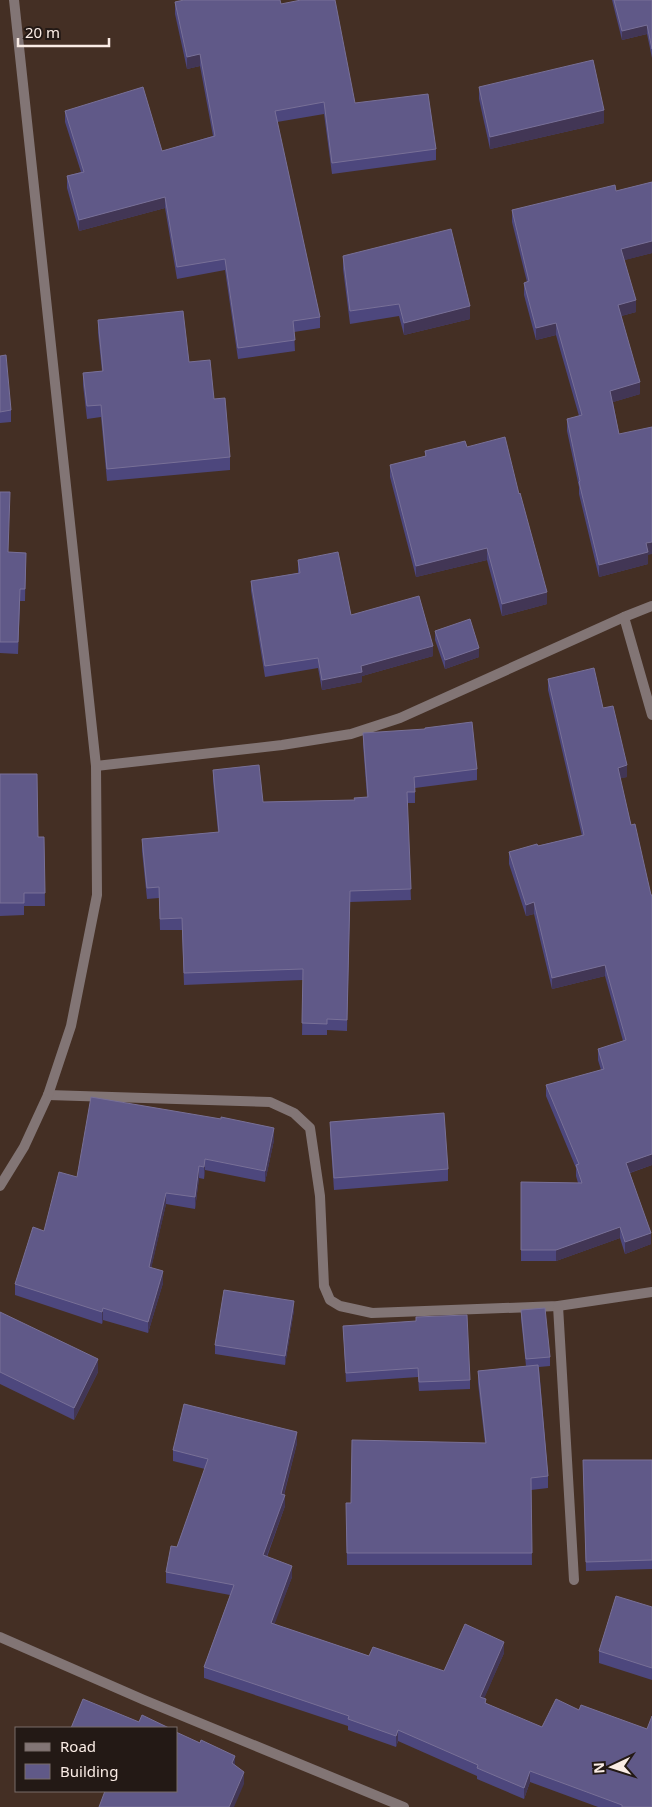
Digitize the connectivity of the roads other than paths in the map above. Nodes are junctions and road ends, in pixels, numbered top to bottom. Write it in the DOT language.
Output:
graph roads {
  1 [pos="14,0"];
  2 [pos="652,606"];
  3 [pos="624,617"];
  4 [pos="652,715"];
  5 [pos="96,766"];
  6 [pos="48,1094"];
  7 [pos="0,1186"];
  8 [pos="652,1292"];
  9 [pos="558,1306"];
  10 [pos="574,1580"];
  11 [pos="0,1637"];
  12 [pos="404,1807"];
  1 -- 5 [label="street"];
  2 -- 3 [label="street"];
  3 -- 4 [label="street"];
  3 -- 5 [label="street"];
  5 -- 6 [label="street"];
  6 -- 7 [label="street"];
  6 -- 9 [label="street"];
  8 -- 9 [label="street"];
  9 -- 10 [label="street"];
  11 -- 12 [label="street"];
}
